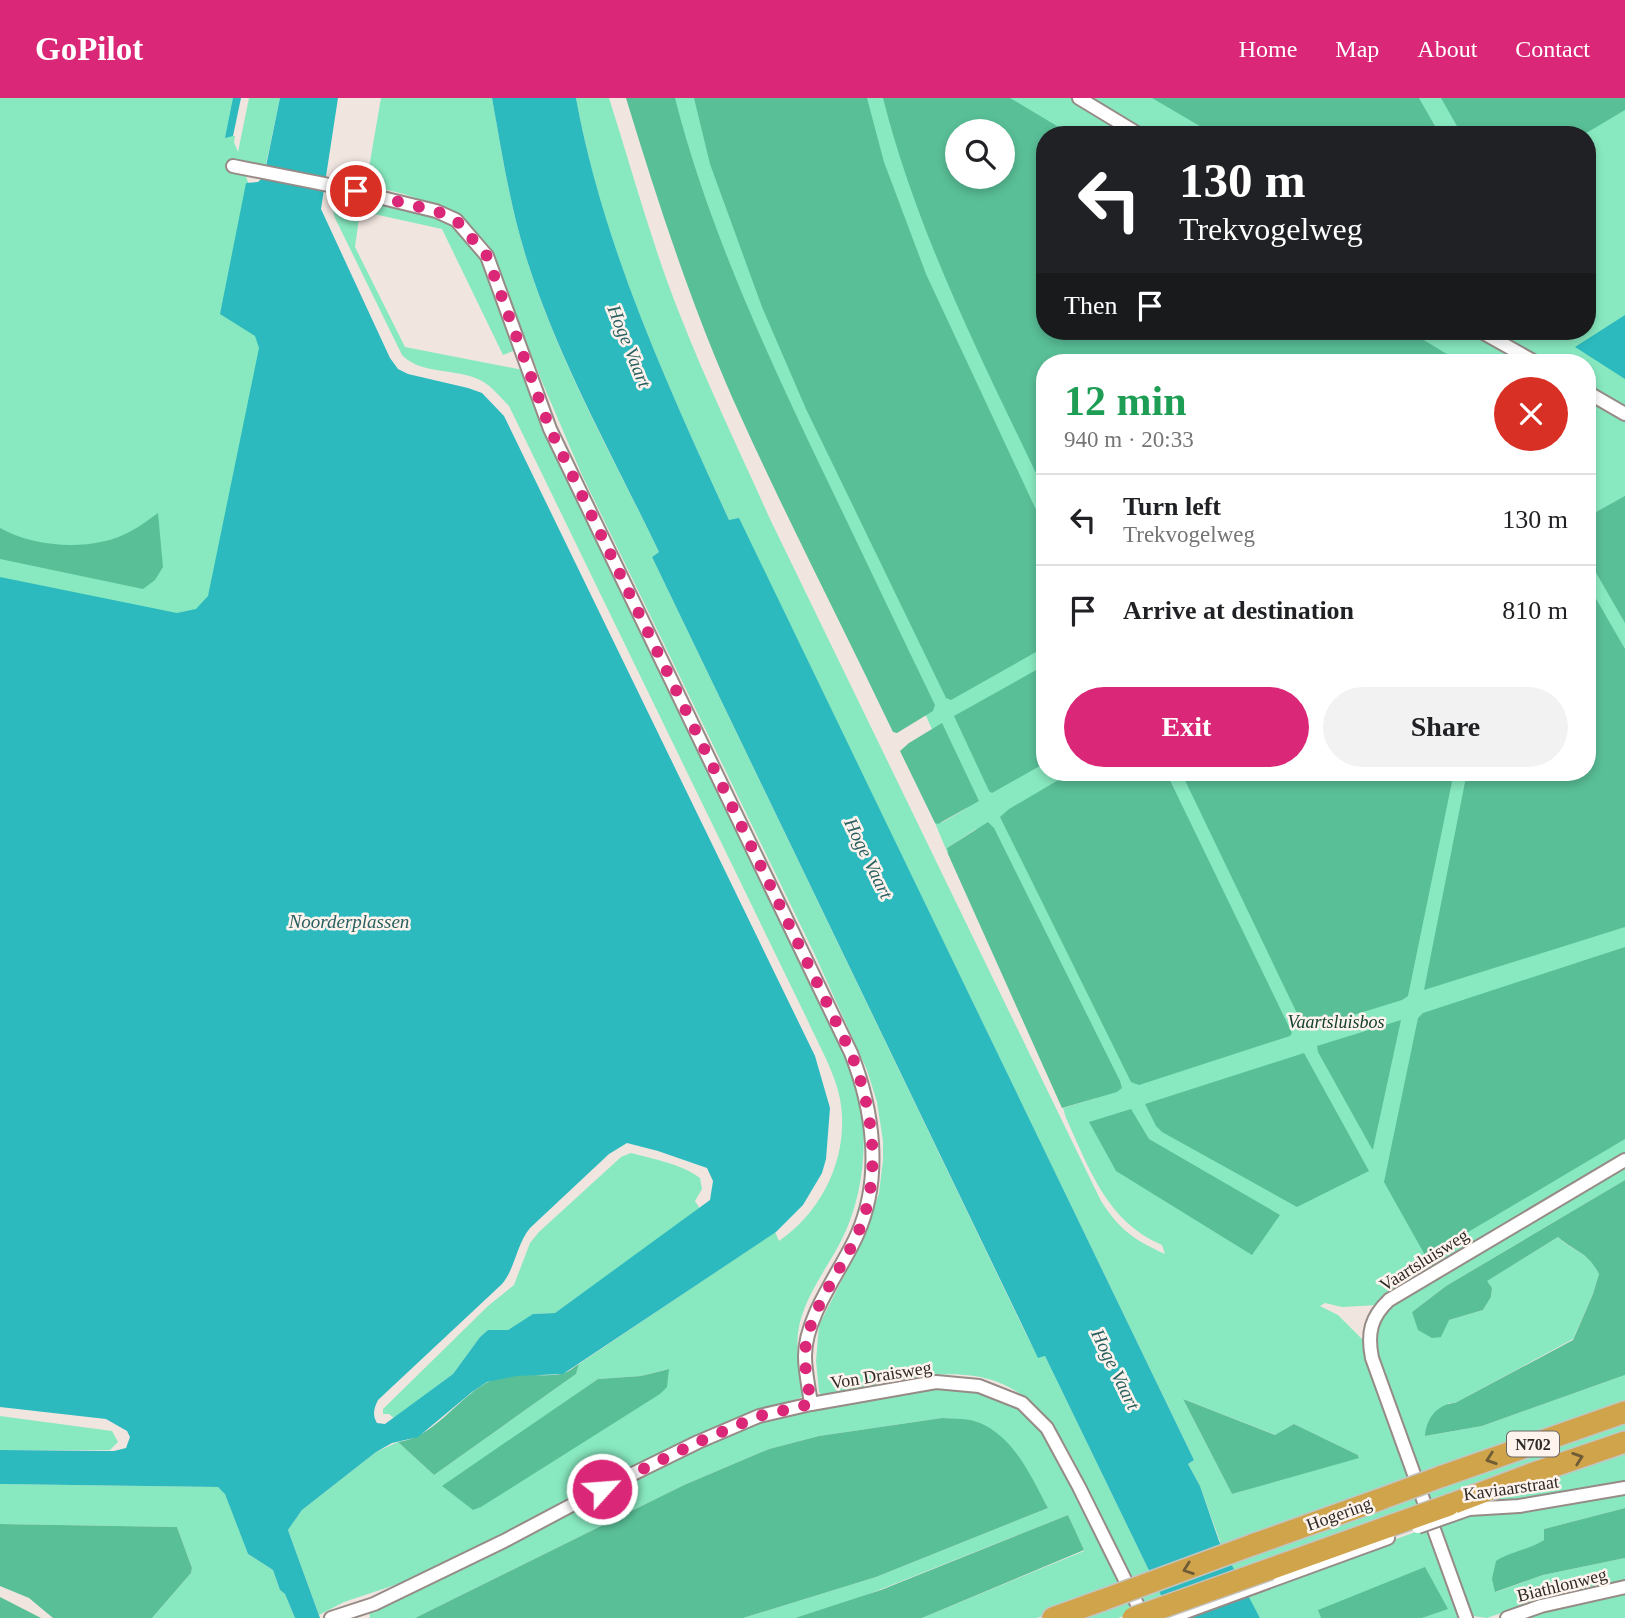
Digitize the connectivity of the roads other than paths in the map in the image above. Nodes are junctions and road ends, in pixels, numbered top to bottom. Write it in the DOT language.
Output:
graph roads {
  1 [pos="1079,98"];
  2 [pos="1125,126"];
  3 [pos="233,166"];
  4 [pos="1496,340"];
  5 [pos="1521,354"];
  6 [pos="1596,397"];
  7 [pos="1625,414"];
  8 [pos="1625,1160"];
  9 [pos="811,1404"];
  10 [pos="1625,1412"];
  11 [pos="1625,1442"];
  12 [pos="1625,1488"];
  13 [pos="1451,1510"];
  14 [pos="1272,1574"];
  15 [pos="1625,1587"];
  16 [pos="331,1618"];
  17 [pos="1053,1618"];
  18 [pos="1133,1618"];
  19 [pos="1144,1618"];
  20 [pos="1168,1618"];
  21 [pos="1466,1618"];
  22 [pos="1507,1618"];
  1 -- 2 [label="street"];
  3 -- 9 [label="street"];
  4 -- 5 [label="street"];
  6 -- 7 [label="street"];
  8 -- 21 [label="street, Vaartsluisweg"];
  9 -- 16 [label="street, Von Draisweg"];
  9 -- 19 [label="street, Von Draisweg"];
  10 -- 17 [label="highway, Hogering / N702, one-way, bridge"];
  13 -- 11 [label="highway, Hogering / N702, one-way"];
  12 -- 13 [label="street, Kaviaarstraat"];
  13 -- 14 [label="highway, Hogering / N702, bridge"];
  14 -- 18 [label="highway, Hogering / N702, bridge"];
  14 -- 20 [label="street"];
  15 -- 22 [label="street, Biathlonweg"];
}
